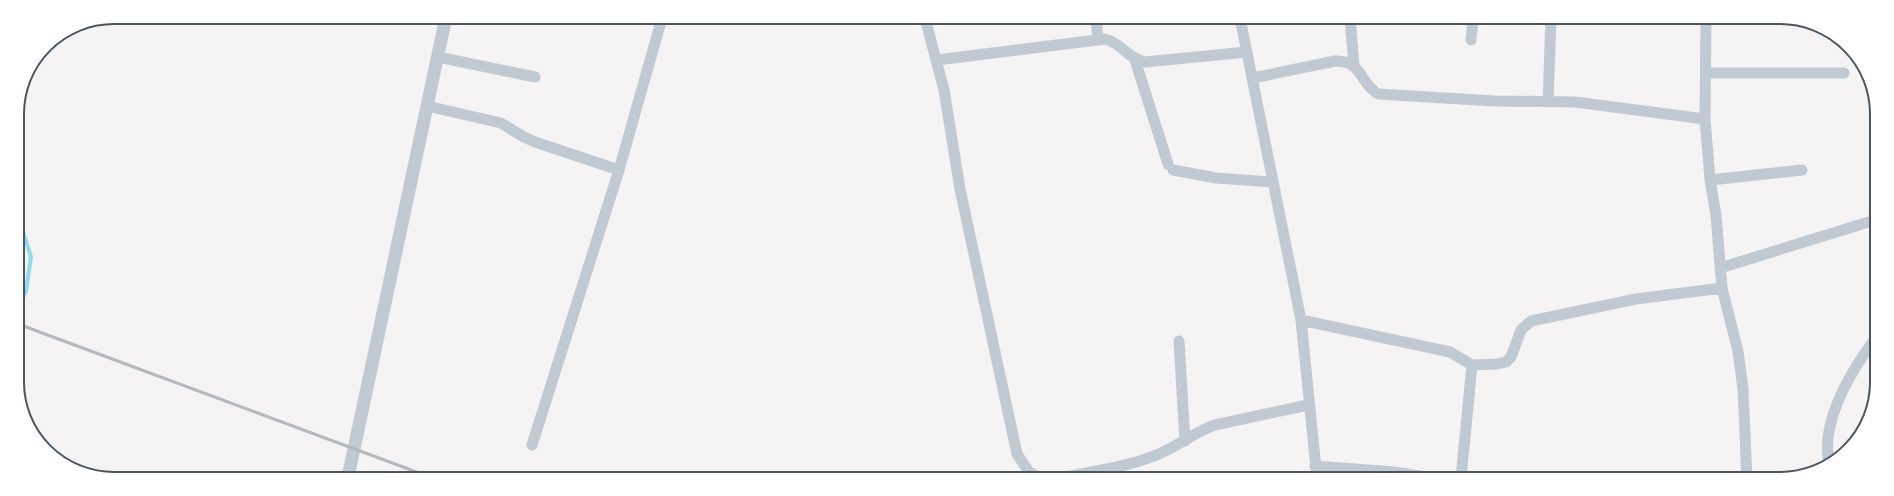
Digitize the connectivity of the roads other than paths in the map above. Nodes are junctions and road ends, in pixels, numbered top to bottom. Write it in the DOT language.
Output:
graph roads {
  1 [pos="445,24"];
  2 [pos="660,24"];
  3 [pos="927,24"];
  4 [pos="1097,24"];
  5 [pos="1241,24"];
  6 [pos="1351,24"];
  7 [pos="1472,24"];
  8 [pos="1551,24"];
  9 [pos="1706,24"];
  10 [pos="1098,40"];
  11 [pos="1471,40"];
  12 [pos="1247,52"];
  13 [pos="438,56"];
  14 [pos="937,60"];
  15 [pos="1135,60"];
  16 [pos="1354,65"];
  17 [pos="1706,73"];
  18 [pos="1844,74"];
  19 [pos="535,77"];
  20 [pos="1252,78"];
  21 [pos="1548,102"];
  22 [pos="427,106"];
  23 [pos="1705,119"];
  24 [pos="619,170"];
  25 [pos="1802,170"];
  26 [pos="1710,180"];
  27 [pos="1273,182"];
  28 [pos="1870,222"];
  29 [pos="1720,268"];
  30 [pos="1722,288"];
  31 [pos="1301,320"];
  32 [pos="1179,341"];
  33 [pos="1870,347"];
  34 [pos="1472,365"];
  35 [pos="1308,405"];
  36 [pos="1184,442"];
  37 [pos="532,446"];
  38 [pos="1828,458"];
  39 [pos="1315,466"];
  40 [pos="350,472"];
  41 [pos="1030,472"];
  42 [pos="1087,472"];
  43 [pos="1316,472"];
  44 [pos="1394,472"];
  45 [pos="1462,472"];
  46 [pos="1747,472"];
  1 -- 13 [label="street"];
  2 -- 24 [label="street"];
  3 -- 14 [label="street"];
  4 -- 10 [label="street"];
  5 -- 12 [label="street"];
  6 -- 16 [label="street"];
  7 -- 11 [label="street"];
  8 -- 21 [label="street"];
  9 -- 17 [label="street"];
  10 -- 14 [label="street"];
  10 -- 15 [label="street"];
  12 -- 15 [label="street"];
  12 -- 20 [label="street"];
  13 -- 19 [label="street"];
  13 -- 22 [label="street"];
  14 -- 41 [label="street"];
  15 -- 27 [label="street"];
  16 -- 20 [label="street"];
  16 -- 21 [label="street"];
  17 -- 18 [label="street"];
  17 -- 23 [label="street"];
  20 -- 27 [label="street"];
  21 -- 23 [label="street"];
  22 -- 24 [label="street"];
  22 -- 40 [label="street"];
  23 -- 26 [label="street"];
  24 -- 37 [label="street"];
  25 -- 26 [label="street"];
  26 -- 29 [label="street"];
  27 -- 31 [label="street"];
  28 -- 29 [label="street"];
  29 -- 30 [label="street"];
  30 -- 34 [label="street"];
  30 -- 46 [label="street"];
  31 -- 34 [label="street"];
  31 -- 35 [label="street"];
  32 -- 36 [label="street"];
  33 -- 38 [label="street"];
  34 -- 45 [label="street"];
  35 -- 36 [label="street"];
  35 -- 39 [label="street"];
  36 -- 42 [label="street"];
  39 -- 43 [label="street"];
  39 -- 44 [label="street"];
}
